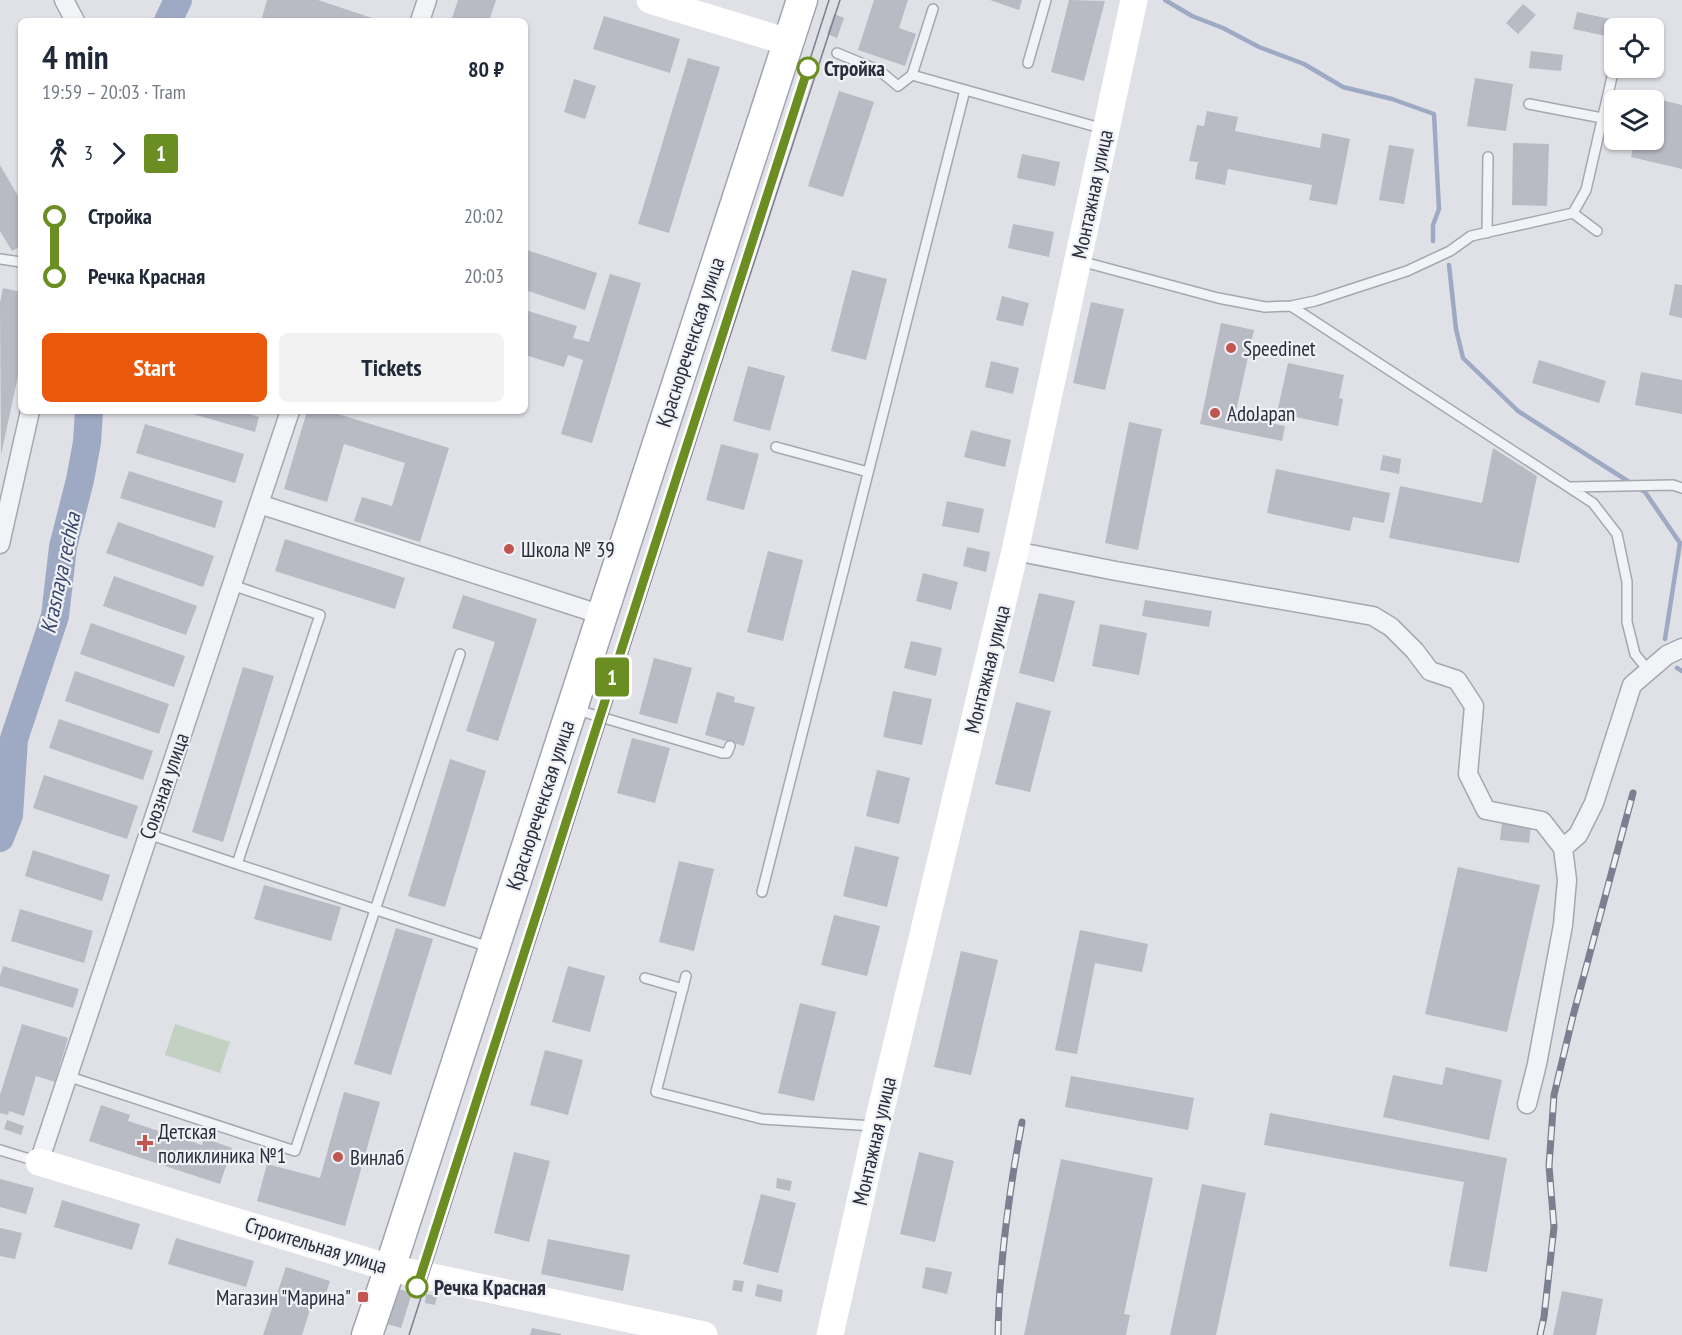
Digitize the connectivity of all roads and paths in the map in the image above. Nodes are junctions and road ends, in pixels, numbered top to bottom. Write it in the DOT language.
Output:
graph roads {
  1 [pos="64,0"];
  2 [pos="427,0"];
  3 [pos="650,0"];
  4 [pos="802,0"];
  5 [pos="1046,0"];
  6 [pos="1134,0"];
  7 [pos="933,9"];
  8 [pos="73,18"];
  9 [pos="421,18"];
  10 [pos="788,42"];
  11 [pos="837,53"];
  12 [pos="1028,63"];
  13 [pos="912,75"];
  14 [pos="1612,78"];
  15 [pos="965,90"];
  16 [pos="1529,104"];
  17 [pos="1602,118"];
  18 [pos="1106,130"];
  19 [pos="1488,158"];
  20 [pos="1573,213"];
  21 [pos="1597,231"];
  22 [pos="1487,232"];
  23 [pos="0,259"];
  24 [pos="1077,260"];
  25 [pos="18,262"];
  26 [pos="1291,306"];
  27 [pos="29,414"];
  28 [pos="289,414"];
  29 [pos="776,447"];
  30 [pos="868,472"];
  31 [pos="1570,488"];
  32 [pos="1682,488"];
  33 [pos="259,504"];
  34 [pos="0,544"];
  35 [pos="1015,551"];
  36 [pos="232,585"];
  37 [pos="602,615"];
  38 [pos="1682,648"];
  39 [pos="460,654"];
  40 [pos="1648,670"];
  41 [pos="572,708"];
  42 [pos="730,746"];
  43 [pos="148,834"];
  44 [pos="1563,848"];
  45 [pos="237,864"];
  46 [pos="762,892"];
  47 [pos="375,909"];
  48 [pos="494,948"];
  49 [pos="686,976"];
  50 [pos="645,978"];
  51 [pos="683,989"];
  52 [pos="67,1076"];
  53 [pos="1527,1104"];
  54 [pos="877,1126"];
  55 [pos="0,1150"];
  56 [pos="39,1162"];
  57 [pos="390,1268"];
  58 [pos="657,1330"];
  59 [pos="367,1335"];
  60 [pos="704,1335"];
  61 [pos="830,1335"];
  1 -- 8 [label="street"];
  2 -- 9 [label="street"];
  3 -- 10 [label="street"];
  4 -- 10 [label="main road, Краснореченская улица"];
  5 -- 12 [label="lane"];
  6 -- 18 [label="street, Монтажная улица"];
  7 -- 13 [label="lane"];
  10 -- 37 [label="main road, Краснореченская улица"];
  11 -- 13 [label="lane"];
  13 -- 15 [label="lane"];
  14 -- 17 [label="lane"];
  15 -- 18 [label="lane"];
  15 -- 30 [label="lane"];
  16 -- 17 [label="lane"];
  17 -- 20 [label="lane"];
  18 -- 24 [label="street, Монтажная улица"];
  19 -- 22 [label="lane"];
  20 -- 21 [label="lane"];
  20 -- 22 [label="lane"];
  22 -- 26 [label="lane"];
  23 -- 25 [label="lane"];
  24 -- 26 [label="lane"];
  24 -- 35 [label="street, Монтажная улица"];
  26 -- 31 [label="lane"];
  27 -- 34 [label="street"];
  28 -- 33 [label="street, Союзная улица"];
  29 -- 30 [label="lane"];
  30 -- 46 [label="lane"];
  31 -- 32 [label="lane"];
  31 -- 40 [label="lane"];
  33 -- 36 [label="street, Союзная улица"];
  33 -- 37 [label="street"];
  35 -- 44 [label="street"];
  35 -- 54 [label="street, Монтажная улица"];
  36 -- 43 [label="street, Союзная улица"];
  36 -- 45 [label="lane"];
  37 -- 41 [label="main road, Краснореченская улица"];
  38 -- 40 [label="street"];
  39 -- 47 [label="lane"];
  40 -- 44 [label="street"];
  41 -- 42 [label="lane"];
  41 -- 48 [label="main road, Краснореченская улица"];
  43 -- 45 [label="lane"];
  43 -- 52 [label="street, Союзная улица"];
  44 -- 53 [label="street"];
  45 -- 47 [label="lane"];
  47 -- 48 [label="lane"];
  47 -- 52 [label="lane"];
  48 -- 57 [label="main road, Краснореченская улица"];
  49 -- 51 [label="lane"];
  50 -- 51 [label="lane"];
  51 -- 54 [label="lane"];
  52 -- 56 [label="street, Союзная улица"];
  54 -- 61 [label="street, Монтажная улица"];
  55 -- 56 [label="lane"];
  56 -- 57 [label="street, Строительная улица"];
  57 -- 58 [label="street, Строительная улица"];
  57 -- 59 [label="main road, Краснореченская улица"];
  58 -- 60 [label="street, Строительная улица"];
}
